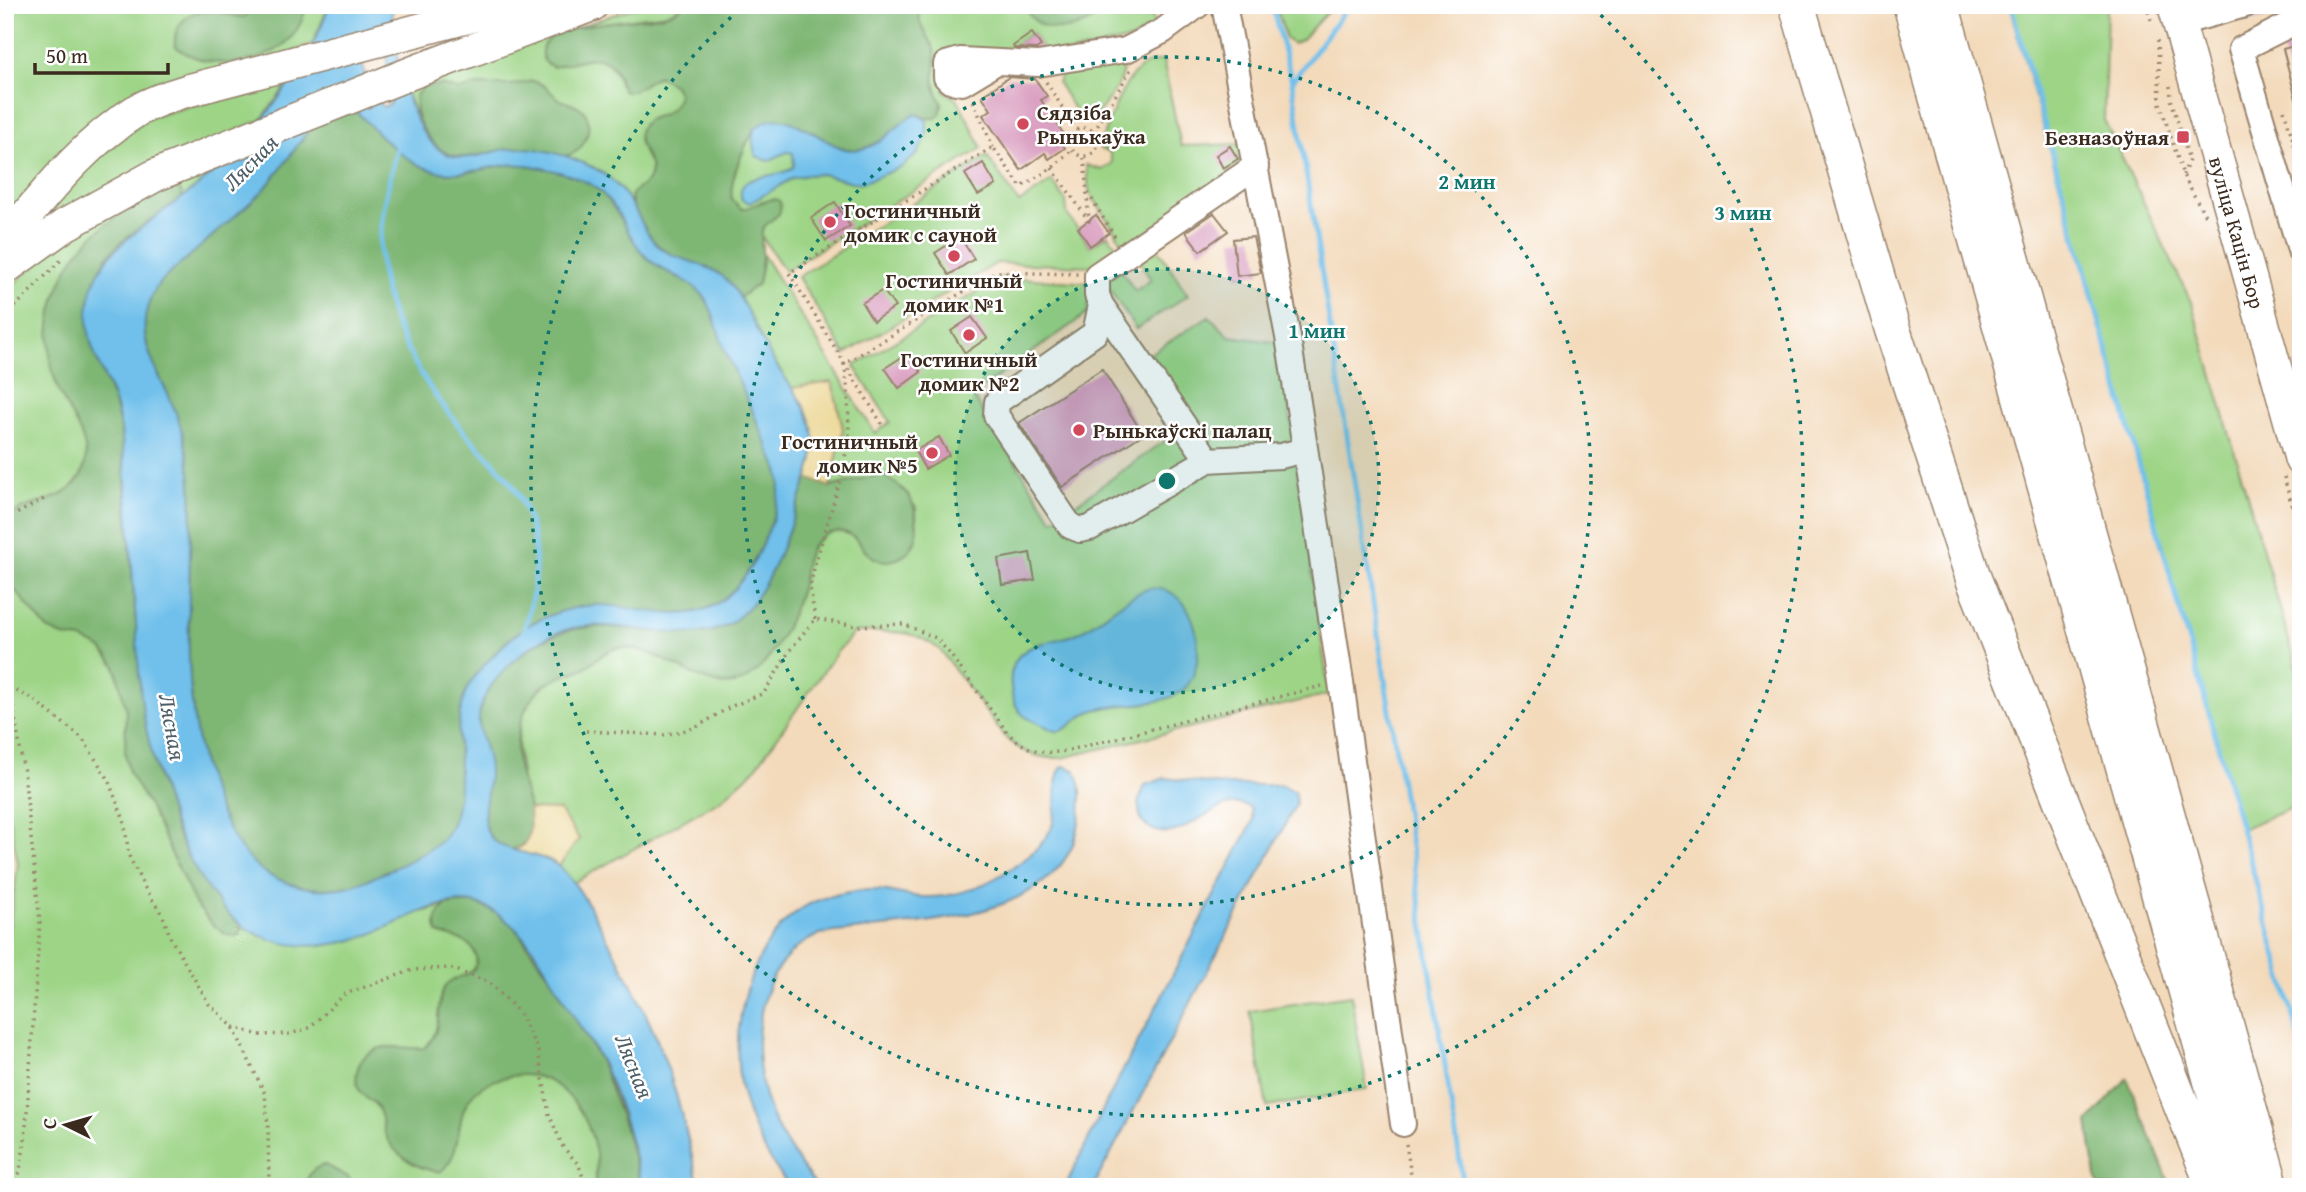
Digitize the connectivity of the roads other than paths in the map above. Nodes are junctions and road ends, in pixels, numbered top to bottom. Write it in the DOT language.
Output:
graph roads {
  1 [pos="593,5"];
  2 [pos="1198,5"];
  3 [pos="1224,5"];
  4 [pos="1797,5"];
  5 [pos="1911,5"];
  6 [pos="1941,5"];
  7 [pos="2245,5"];
  8 [pos="2177,14"];
  9 [pos="505,18"];
  10 [pos="2301,21"];
  11 [pos="967,81"];
  12 [pos="1256,166"];
  13 [pos="5,241"];
  14 [pos="2301,253"];
  15 [pos="5,268"];
  16 [pos="1101,304"];
  17 [pos="1304,450"];
  18 [pos="1208,460"];
  19 [pos="2301,460"];
  20 [pos="1403,1124"];
  21 [pos="2214,1187"];
  22 [pos="2241,1187"];
  23 [pos="2271,1187"];
  1 -- 9 [label="main road"];
  2 -- 11 [label="lane"];
  3 -- 12 [label="lane"];
  4 -- 21 [label="highway"];
  5 -- 22 [label="highway"];
  6 -- 23 [label="highway"];
  7 -- 8 [label="lane"];
  8 -- 19 [label="main road, вуліца Кацін Бор"];
  9 -- 13 [label="main road"];
  9 -- 15 [label="main road"];
  10 -- 14 [label="lane"];
  12 -- 16 [label="lane"];
  12 -- 17 [label="lane"];
  16 -- 18 [label="lane"];
  16 -- 18 [label="lane"];
  17 -- 18 [label="lane"];
  17 -- 20 [label="lane"];
}
